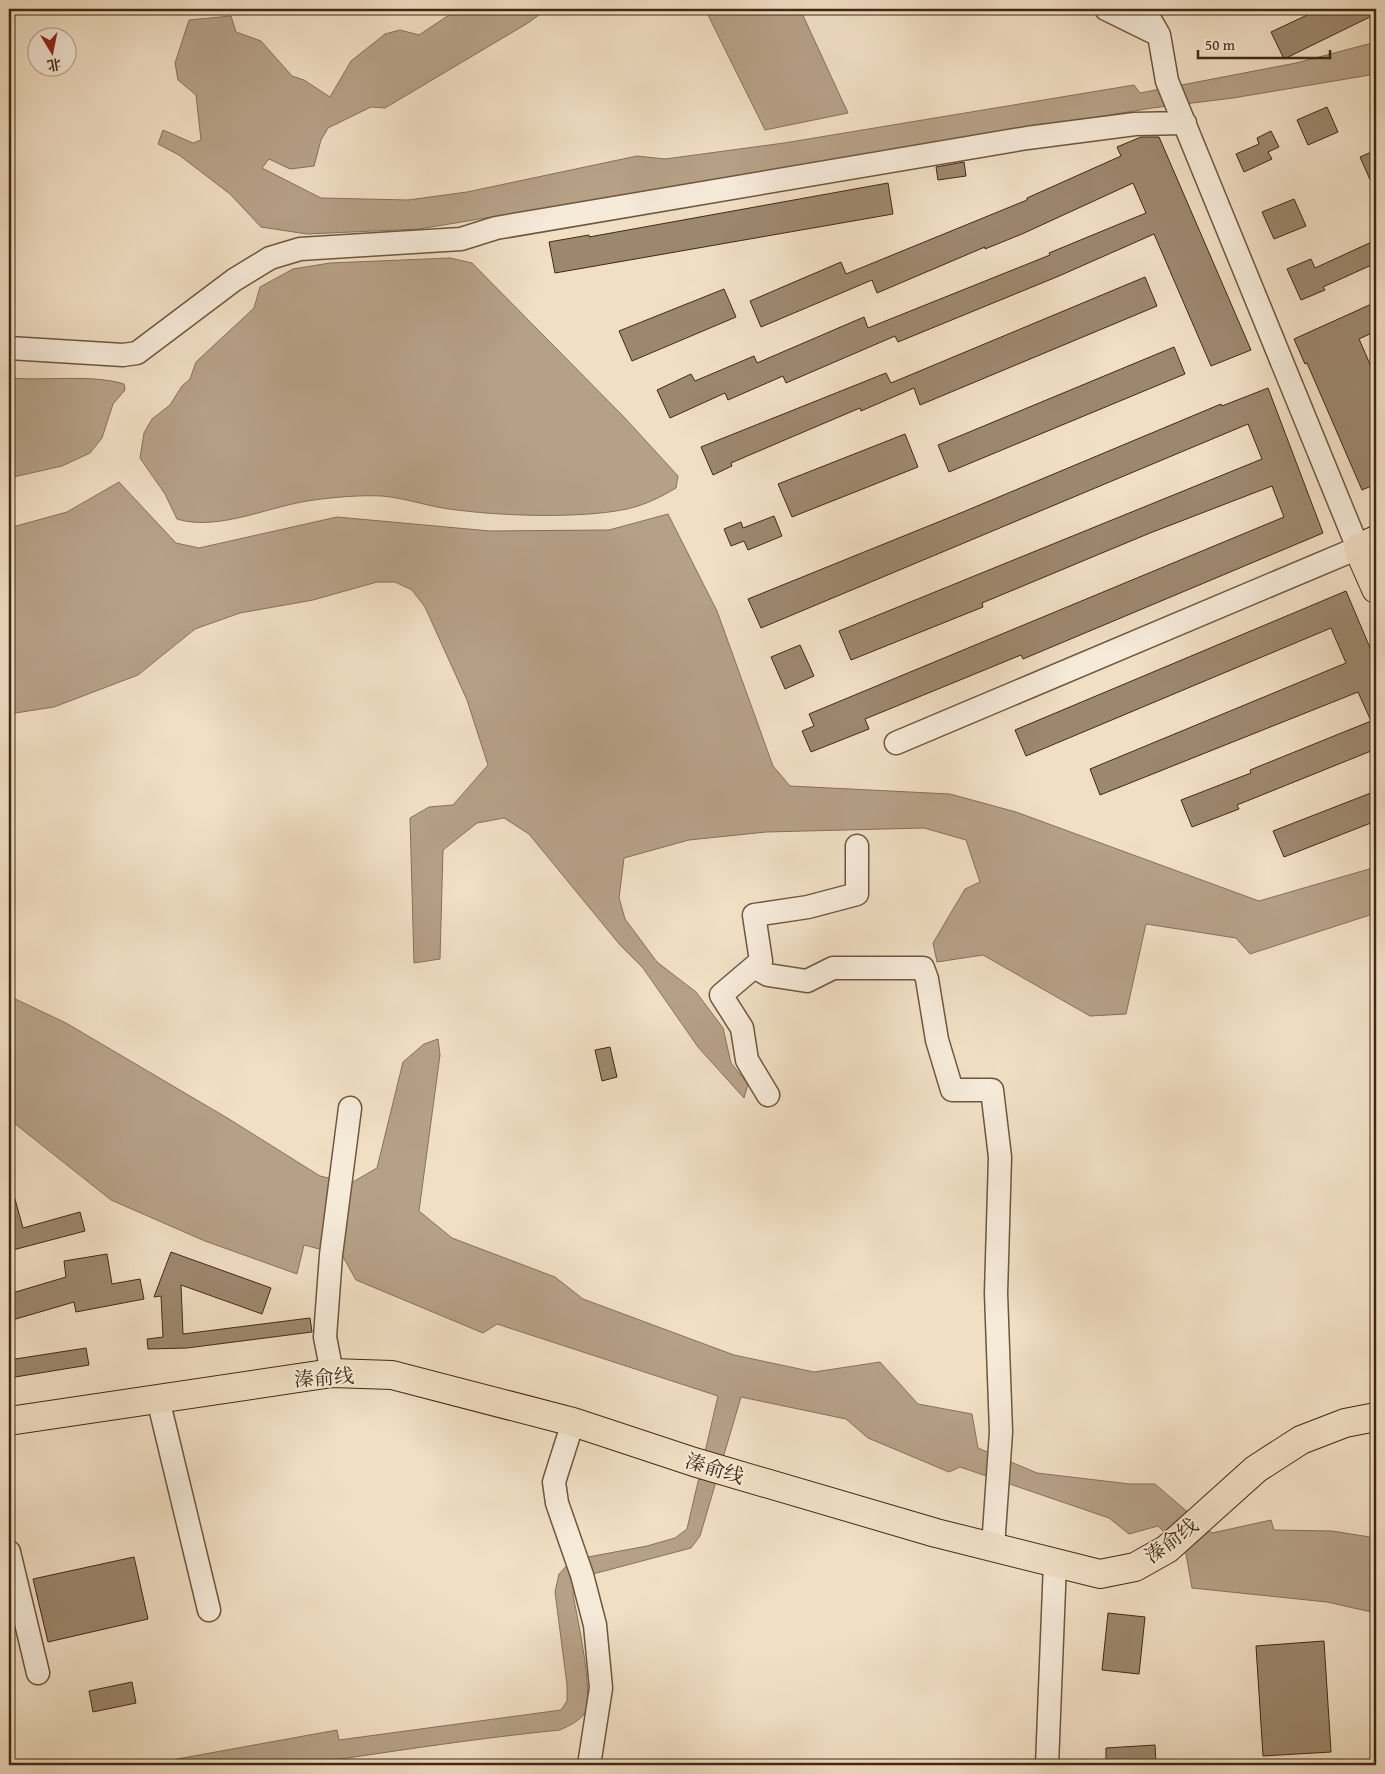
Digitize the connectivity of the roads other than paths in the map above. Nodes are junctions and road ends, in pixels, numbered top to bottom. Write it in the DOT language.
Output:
graph roads {
  1 [pos="1106,9"];
  2 [pos="1144,9"];
  3 [pos="1159,35"];
  4 [pos="1182,117"];
  5 [pos="9,348"];
  6 [pos="1367,544"];
  7 [pos="1376,589"];
  8 [pos="896,743"];
  9 [pos="857,846"];
  10 [pos="754,967"];
  11 [pos="768,1095"];
  12 [pos="350,1108"];
  13 [pos="332,1373"];
  14 [pos="158,1399"];
  15 [pos="1376,1417"];
  16 [pos="9,1421"];
  17 [pos="573,1422"];
  18 [pos="993,1548"];
  19 [pos="9,1552"];
  20 [pos="1055,1563"];
  21 [pos="210,1610"];
  22 [pos="38,1673"];
  23 [pos="589,1765"];
  24 [pos="1047,1765"];
  1 -- 3 [label="street"];
  2 -- 3 [label="street"];
  3 -- 4 [label="street"];
  4 -- 5 [label="street"];
  4 -- 6 [label="street"];
  6 -- 7 [label="main road"];
  6 -- 8 [label="street"];
  9 -- 10 [label="street"];
  10 -- 11 [label="street"];
  10 -- 18 [label="street"];
  12 -- 13 [label="street"];
  13 -- 14 [label="main road, 溱俞线"];
  13 -- 17 [label="main road, 溱俞线"];
  14 -- 16 [label="main road, 溱俞线"];
  14 -- 21 [label="street"];
  15 -- 20 [label="main road, 溱俞线"];
  17 -- 18 [label="main road, 溱俞线"];
  17 -- 23 [label="street"];
  18 -- 20 [label="main road, 溱俞线"];
  19 -- 22 [label="street"];
  20 -- 24 [label="street"];
}
